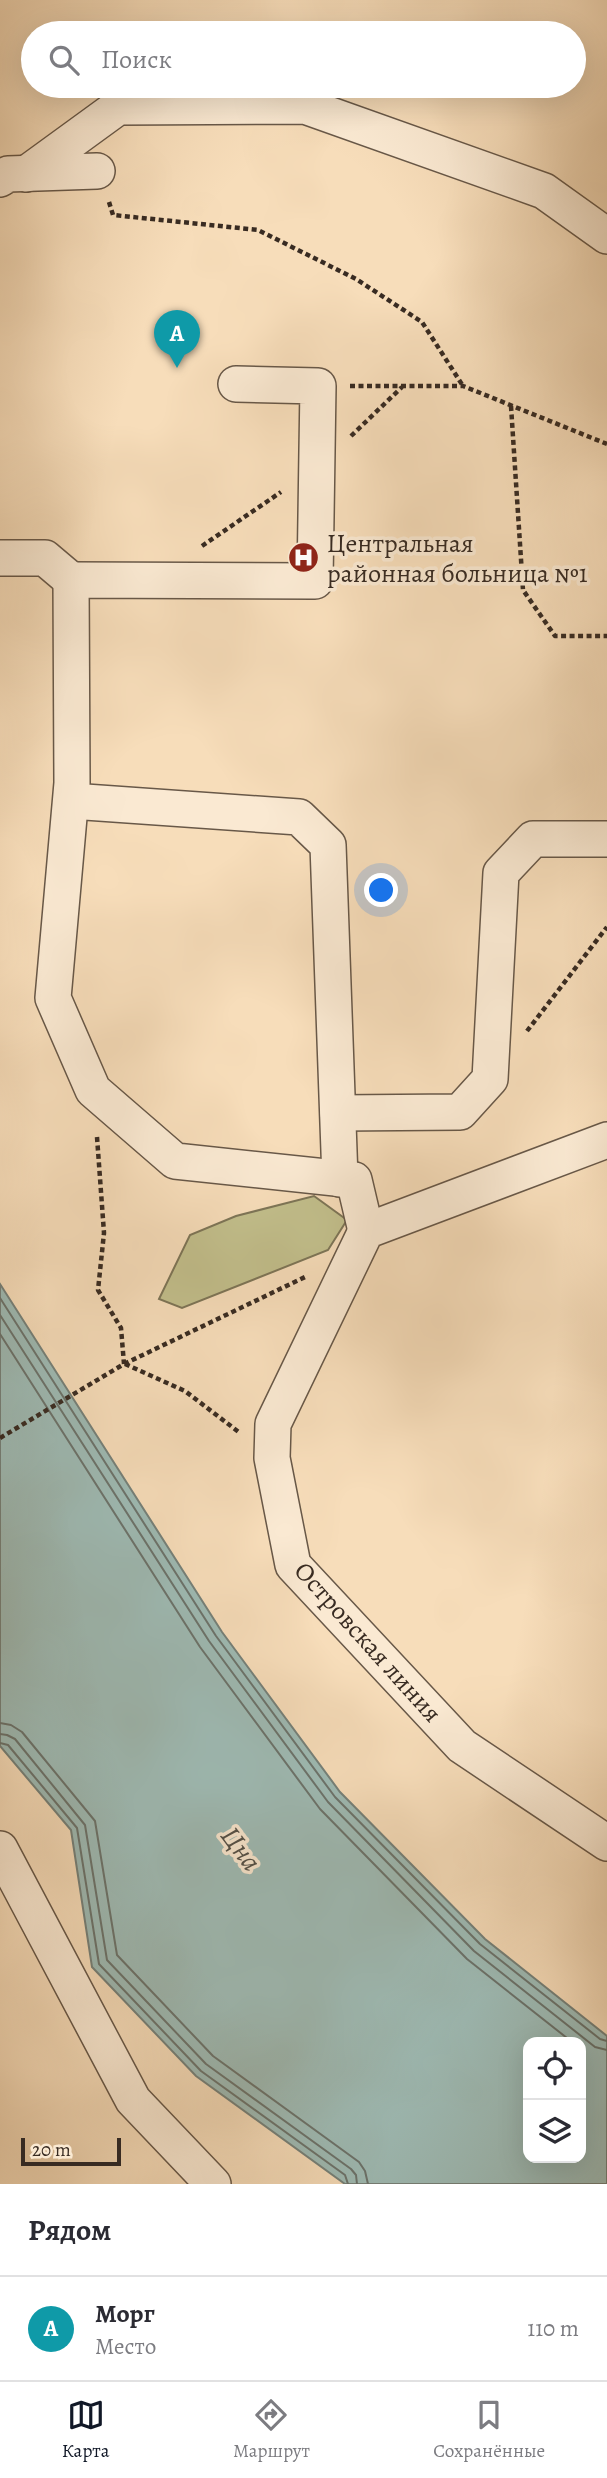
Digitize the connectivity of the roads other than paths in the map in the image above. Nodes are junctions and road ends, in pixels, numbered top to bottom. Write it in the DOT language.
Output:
graph roads {
  1 [pos="97,171"];
  2 [pos="13,176"];
  3 [pos="607,236"];
  4 [pos="236,384"];
  5 [pos="0,558"];
  6 [pos="71,580"];
  7 [pos="71,801"];
  8 [pos="607,839"];
  9 [pos="338,1113"];
  10 [pos="607,1140"];
  11 [pos="340,1179"];
  12 [pos="361,1242"];
  13 [pos="607,1843"];
  14 [pos="0,1849"];
  15 [pos="213,2184"];
  1 -- 2 [label="street"];
  2 -- 3 [label="street"];
  4 -- 6 [label="street"];
  5 -- 6 [label="street"];
  6 -- 7 [label="street"];
  7 -- 9 [label="street"];
  7 -- 11 [label="street"];
  8 -- 9 [label="street"];
  9 -- 11 [label="street"];
  10 -- 12 [label="street"];
  11 -- 12 [label="street"];
  12 -- 13 [label="street, Островская линия"];
  14 -- 15 [label="street"];
}
